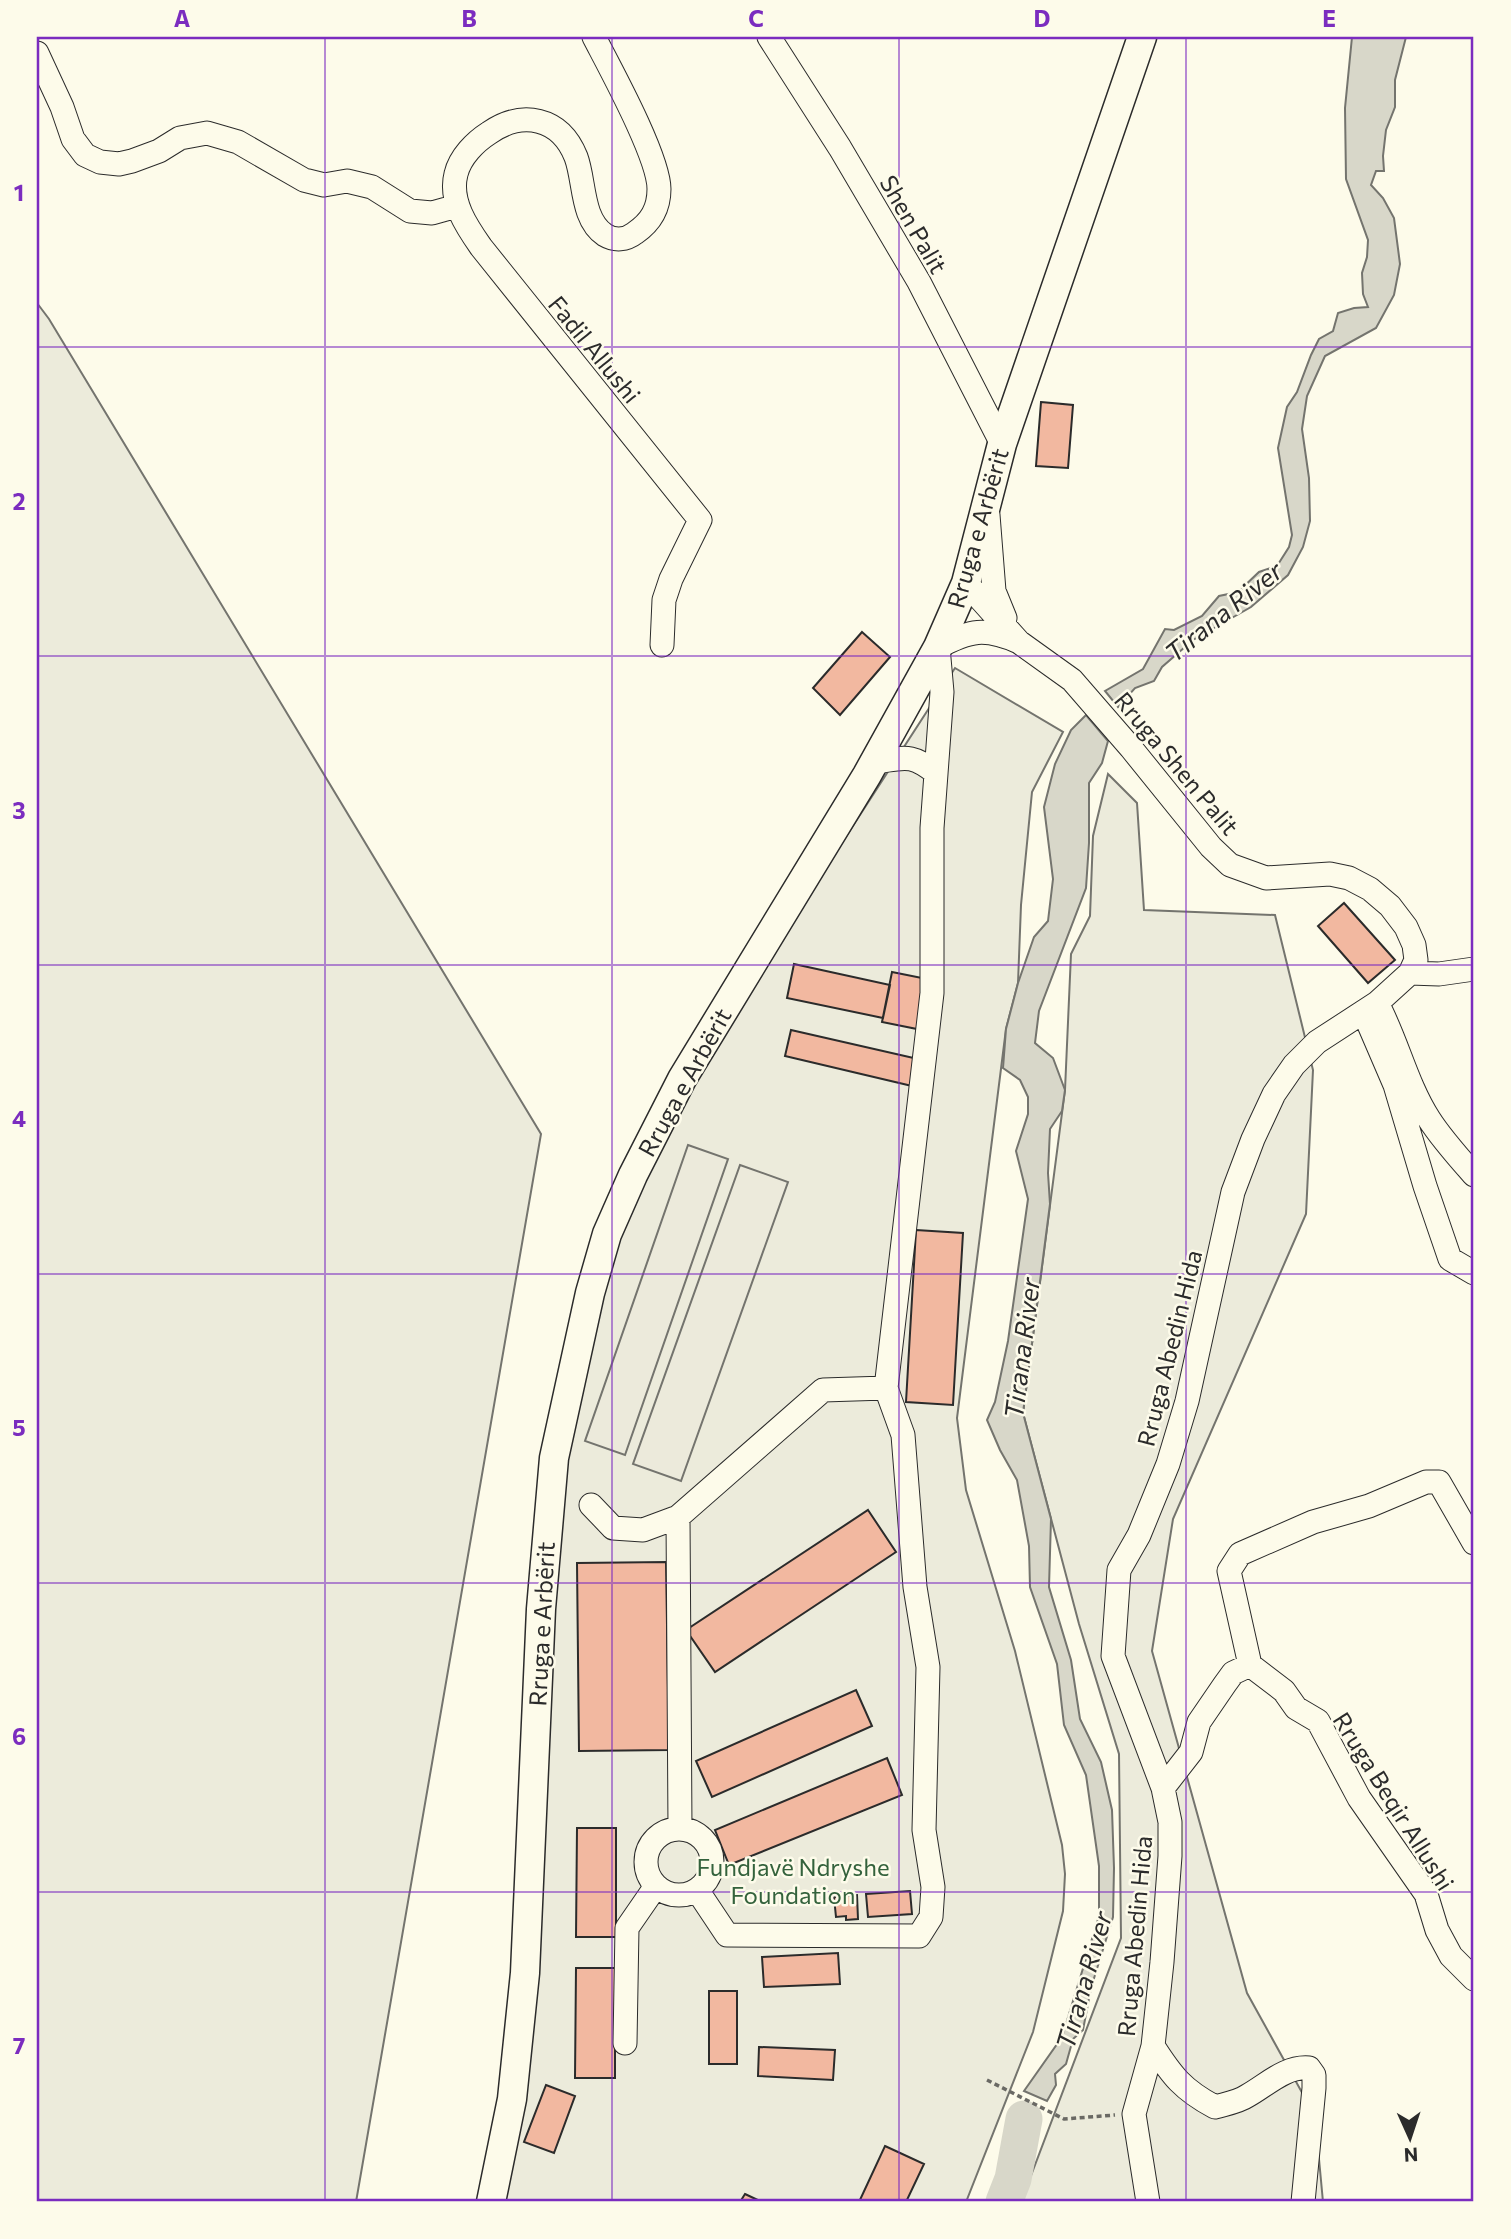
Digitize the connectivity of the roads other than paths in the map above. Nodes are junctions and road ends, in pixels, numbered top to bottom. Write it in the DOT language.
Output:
graph roads {
  1 [pos="594,37"];
  2 [pos="769,37"];
  3 [pos="1142,37"];
  4 [pos="37,53"];
  5 [pos="457,206"];
  6 [pos="1002,444"];
  7 [pos="988,498"];
  8 [pos="966,583"];
  9 [pos="1019,642"];
  10 [pos="662,645"];
  11 [pos="939,647"];
  12 [pos="875,762"];
  13 [pos="936,773"];
  14 [pos="1474,969"];
  15 [pos="1410,973"];
  16 [pos="1371,1008"];
  17 [pos="1474,1175"];
  18 [pos="1474,1273"];
  19 [pos="887,1388"];
  20 [pos="591,1505"];
  21 [pos="678,1517"];
  22 [pos="1474,1543"];
  23 [pos="1250,1665"];
  24 [pos="1163,1788"];
  25 [pos="681,1829"];
  26 [pos="656,1886"];
  27 [pos="697,1890"];
  28 [pos="1474,1979"];
  29 [pos="625,2043"];
  30 [pos="1153,2046"];
  31 [pos="491,2202"];
  32 [pos="1148,2202"];
  33 [pos="1303,2202"];
  1 -- 5 [label="street"];
  2 -- 6 [label="street, Shen Palit"];
  3 -- 6 [label="main road, Rruga e Arbërit"];
  4 -- 5 [label="street"];
  5 -- 10 [label="street, Fadil Allushi"];
  6 -- 7 [label="main road, Rruga e Arbërit"];
  7 -- 8 [label="main road, Rruga e Arbërit"];
  7 -- 9 [label="street"];
  8 -- 9 [label="street, Rruga Shen Palit"];
  8 -- 11 [label="main road, Rruga e Arbërit"];
  9 -- 11 [label="street"];
  9 -- 15 [label="street, Rruga Shen Palit"];
  11 -- 12 [label="main road, Rruga e Arbërit"];
  11 -- 13 [label="street"];
  12 -- 13 [label="street"];
  12 -- 31 [label="main road, Rruga e Arbërit"];
  13 -- 19 [label="street"];
  14 -- 15 [label="street"];
  15 -- 16 [label="street, Rruga Abedin Hida"];
  16 -- 17 [label="street"];
  16 -- 18 [label="street"];
  16 -- 24 [label="street, Rruga Abedin Hida"];
  19 -- 21 [label="street"];
  19 -- 27 [label="street"];
  20 -- 21 [label="street"];
  21 -- 25 [label="street"];
  22 -- 23 [label="street"];
  23 -- 24 [label="street"];
  23 -- 28 [label="street, Rruga Beqir Allushi"];
  24 -- 30 [label="street, Rruga Abedin Hida"];
  25 -- 26 [label="street"];
  25 -- 27 [label="street"];
  26 -- 27 [label="street"];
  26 -- 29 [label="street"];
  30 -- 32 [label="street, Rruga Abedin Hida"];
  30 -- 33 [label="street"];
}
